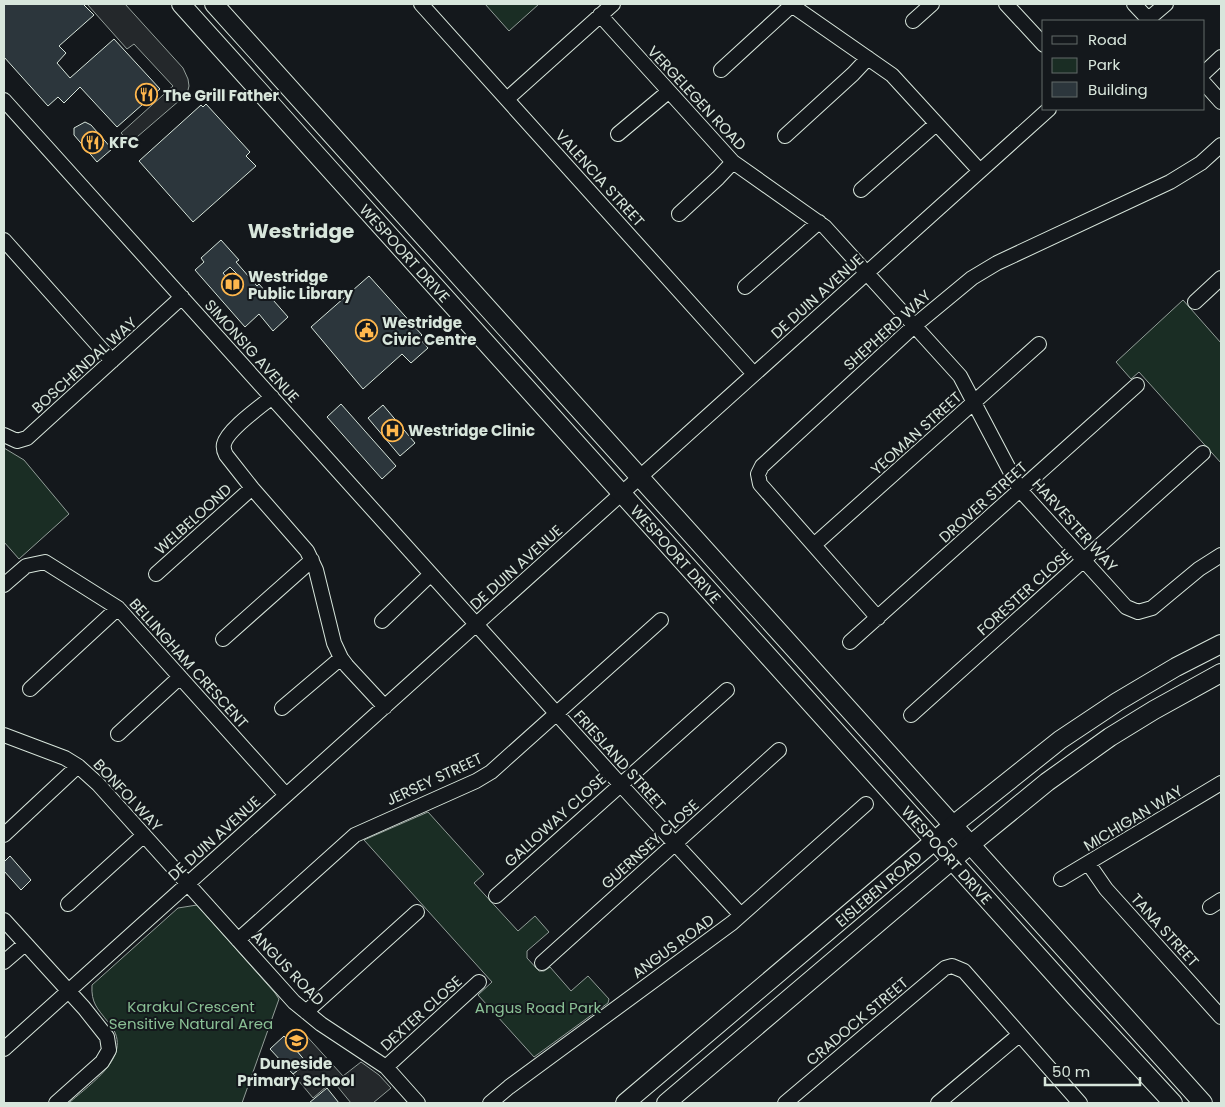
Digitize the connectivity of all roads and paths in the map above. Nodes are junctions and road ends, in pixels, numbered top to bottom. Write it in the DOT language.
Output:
graph roads {
  1 [pos="181,4"];
  2 [pos="214,4"];
  3 [pos="421,4"];
  4 [pos="613,4"];
  5 [pos="932,4"];
  6 [pos="1006,4"];
  7 [pos="1134,4"];
  8 [pos="1166,4"];
  9 [pos="791,5"];
  10 [pos="600,15"];
  11 [pos="1147,20"];
  12 [pos="1149,20"];
  13 [pos="913,22"];
  14 [pos="1042,43"];
  15 [pos="1221,57"];
  16 [pos="868,58"];
  17 [pos="721,70"];
  18 [pos="1205,72"];
  19 [pos="1205,84"];
  20 [pos="668,92"];
  21 [pos="507,99"];
  22 [pos="4,100"];
  23 [pos="1221,102"];
  24 [pos="1048,110"];
  25 [pos="936,124"];
  26 [pos="618,134"];
  27 [pos="785,136"];
  28 [pos="1221,145"];
  29 [pos="733,162"];
  30 [pos="980,171"];
  31 [pos="862,190"];
  32 [pos="679,214"];
  33 [pos="819,222"];
  34 [pos="4,240"];
  35 [pos="866,273"];
  36 [pos="1221,278"];
  37 [pos="745,287"];
  38 [pos="182,298"];
  39 [pos="1195,302"];
  40 [pos="914,326"];
  41 [pos="1039,344"];
  42 [pos="112,361"];
  43 [pos="754,374"];
  44 [pos="1137,385"];
  45 [pos="272,397"];
  46 [pos="975,402"];
  47 [pos="4,435"];
  48 [pos="1203,453"];
  49 [pos="640,478"];
  50 [pos="252,488"];
  51 [pos="1020,490"];
  52 [pos="622,494"];
  53 [pos="814,545"];
  54 [pos="1221,555"];
  55 [pos="312,560"];
  56 [pos="1083,561"];
  57 [pos="156,574"];
  58 [pos="431,574"];
  59 [pos="4,585"];
  60 [pos="118,608"];
  61 [pos="878,618"];
  62 [pos="661,620"];
  63 [pos="382,621"];
  64 [pos="476,624"];
  65 [pos="223,639"];
  66 [pos="850,642"];
  67 [pos="1221,644"];
  68 [pos="341,658"];
  69 [pos="1221,673"];
  70 [pos="180,677"];
  71 [pos="30,688"];
  72 [pos="727,690"];
  73 [pos="385,707"];
  74 [pos="282,708"];
  75 [pos="556,712"];
  76 [pos="911,715"];
  77 [pos="118,734"];
  78 [pos="4,735"];
  79 [pos="779,750"];
  80 [pos="78,766"];
  81 [pos="1221,783"];
  82 [pos="620,784"];
  83 [pos="286,795"];
  84 [pos="866,804"];
  85 [pos="952,826"];
  86 [pos="4,834"];
  87 [pos="144,835"];
  88 [pos="935,841"];
  89 [pos="674,844"];
  90 [pos="970,845"];
  91 [pos="952,860"];
  92 [pos="1088,864"];
  93 [pos="1061,879"];
  94 [pos="188,883"];
  95 [pos="496,896"];
  96 [pos="68,904"];
  97 [pos="417,912"];
  98 [pos="741,915"];
  99 [pos="4,920"];
  100 [pos="238,940"];
  101 [pos="25,944"];
  102 [pos="4,962"];
  103 [pos="542,963"];
  104 [pos="479,982"];
  105 [pos="68,992"];
  106 [pos="306,1012"];
  107 [pos="1221,1017"];
  108 [pos="1019,1035"];
  109 [pos="4,1049"];
  110 [pos="386,1068"];
  111 [pos="56,1103"];
  112 [pos="418,1103"];
  113 [pos="490,1103"];
  114 [pos="625,1103"];
  115 [pos="666,1103"];
  116 [pos="785,1103"];
  117 [pos="938,1103"];
  118 [pos="1080,1103"];
  119 [pos="1173,1103"];
  120 [pos="1203,1103"];
  1 -- 52 [label="main road, WESPOORT DRIVE"];
  2 -- 49 [label="main road, WESPOORT DRIVE"];
  3 -- 21 [label="street, VALENCIA STREET"];
  4 -- 10 [label="street"];
  5 -- 13 [label="street"];
  6 -- 14 [label="street"];
  7 -- 11 [label="street"];
  8 -- 12 [label="street"];
  9 -- 16 [label="street"];
  9 -- 17 [label="street"];
  10 -- 20 [label="street, VERGELEGEN ROAD"];
  10 -- 21 [label="street"];
  15 -- 18 [label="street"];
  16 -- 25 [label="street"];
  16 -- 27 [label="street"];
  19 -- 23 [label="street"];
  20 -- 26 [label="street"];
  20 -- 29 [label="street, VERGELEGEN ROAD"];
  21 -- 43 [label="street, VALENCIA STREET"];
  22 -- 38 [label="street, SIMONSIG AVENUE"];
  24 -- 30 [label="street, DE DUIN AVENUE"];
  25 -- 30 [label="street"];
  25 -- 31 [label="street"];
  28 -- 40 [label="street, SHEPHERD WAY"];
  29 -- 32 [label="street"];
  29 -- 33 [label="street, VERGELEGEN ROAD"];
  30 -- 35 [label="street, DE DUIN AVENUE"];
  33 -- 35 [label="street, VERGELEGEN ROAD"];
  33 -- 37 [label="street"];
  34 -- 42 [label="street"];
  35 -- 40 [label="street, HARVESTER WAY"];
  35 -- 43 [label="street, DE DUIN AVENUE"];
  36 -- 39 [label="street"];
  38 -- 42 [label="street, BOSCHENDAL WAY"];
  38 -- 45 [label="street, SIMONSIG AVENUE"];
  40 -- 46 [label="street, HARVESTER WAY"];
  40 -- 53 [label="street, SHEPHERD WAY"];
  41 -- 46 [label="street, YEOMAN STREET"];
  42 -- 47 [label="street, BOSCHENDAL WAY"];
  43 -- 49 [label="street, DE DUIN AVENUE"];
  44 -- 51 [label="street, DROVER STREET"];
  45 -- 50 [label="street"];
  45 -- 58 [label="street, SIMONSIG AVENUE"];
  46 -- 51 [label="street, HARVESTER WAY"];
  46 -- 53 [label="street, YEOMAN STREET"];
  48 -- 56 [label="street, FORESTER CLOSE"];
  49 -- 52 [label="street, DE DUIN AVENUE"];
  49 -- 85 [label="main road, WESPOORT DRIVE"];
  50 -- 55 [label="street"];
  50 -- 57 [label="street, WELBELOOND"];
  51 -- 56 [label="street, HARVESTER WAY"];
  51 -- 61 [label="street, DROVER STREET"];
  52 -- 64 [label="street, DE DUIN AVENUE"];
  52 -- 88 [label="main road, WESPOORT DRIVE"];
  53 -- 61 [label="street, SHEPHERD WAY"];
  54 -- 56 [label="street, HARVESTER WAY"];
  55 -- 65 [label="street"];
  55 -- 68 [label="street"];
  56 -- 76 [label="street, FORESTER CLOSE"];
  58 -- 63 [label="street"];
  58 -- 64 [label="street, SIMONSIG AVENUE"];
  59 -- 60 [label="street, BELLINGHAM CRESCENT"];
  60 -- 70 [label="street, BELLINGHAM CRESCENT"];
  60 -- 71 [label="street"];
  61 -- 66 [label="street, DROVER STREET"];
  62 -- 75 [label="street, JERSEY STREET"];
  64 -- 73 [label="street, DE DUIN AVENUE"];
  64 -- 75 [label="street, FRIESLAND STREET"];
  67 -- 85 [label="main road, EISLEBEN ROAD"];
  68 -- 73 [label="street"];
  68 -- 74 [label="street"];
  69 -- 90 [label="main road, EISLEBEN ROAD"];
  70 -- 77 [label="street"];
  70 -- 83 [label="street, BELLINGHAM CRESCENT"];
  72 -- 82 [label="street, GALLOWAY CLOSE"];
  73 -- 83 [label="street, DE DUIN AVENUE"];
  75 -- 82 [label="street, FRIESLAND STREET"];
  75 -- 100 [label="street, JERSEY STREET"];
  78 -- 80 [label="street, BONFOI WAY"];
  79 -- 89 [label="street, GUERNSEY CLOSE"];
  80 -- 86 [label="street"];
  80 -- 87 [label="street, BONFOI WAY"];
  81 -- 92 [label="street, MICHIGAN WAY"];
  82 -- 89 [label="street, FRIESLAND STREET"];
  82 -- 95 [label="street, GALLOWAY CLOSE"];
  83 -- 94 [label="street, DE DUIN AVENUE"];
  84 -- 98 [label="street, ANGUS ROAD"];
  85 -- 88 [label="main road, EISLEBEN ROAD"];
  85 -- 90 [label="main road, WESPOORT DRIVE"];
  87 -- 94 [label="street, BONFOI WAY"];
  87 -- 96 [label="street"];
  88 -- 91 [label="main road, WESPOORT DRIVE"];
  88 -- 114 [label="main road, EISLEBEN ROAD"];
  89 -- 98 [label="street, FRIESLAND STREET"];
  89 -- 103 [label="street, GUERNSEY CLOSE"];
  90 -- 91 [label="main road, EISLEBEN ROAD"];
  90 -- 120 [label="main road, WESPOORT DRIVE"];
  91 -- 115 [label="main road, EISLEBEN ROAD"];
  91 -- 119 [label="main road, WESPOORT DRIVE"];
  92 -- 93 [label="street, MICHIGAN WAY"];
  92 -- 107 [label="street, TANA STREET"];
  94 -- 100 [label="street, ANGUS ROAD"];
  94 -- 105 [label="street, DE DUIN AVENUE"];
  97 -- 106 [label="street"];
  98 -- 113 [label="street, ANGUS ROAD"];
  99 -- 101 [label="street"];
  100 -- 106 [label="street, ANGUS ROAD"];
  101 -- 102 [label="street"];
  101 -- 105 [label="street"];
  104 -- 110 [label="street, DEXTER CLOSE"];
  105 -- 109 [label="street, DE DUIN AVENUE"];
  105 -- 111 [label="street"];
  106 -- 110 [label="street, ANGUS ROAD"];
  108 -- 116 [label="street, CRADOCK STREET"];
  108 -- 117 [label="street"];
  108 -- 118 [label="street"];
  110 -- 112 [label="street, ANGUS ROAD"];
}
